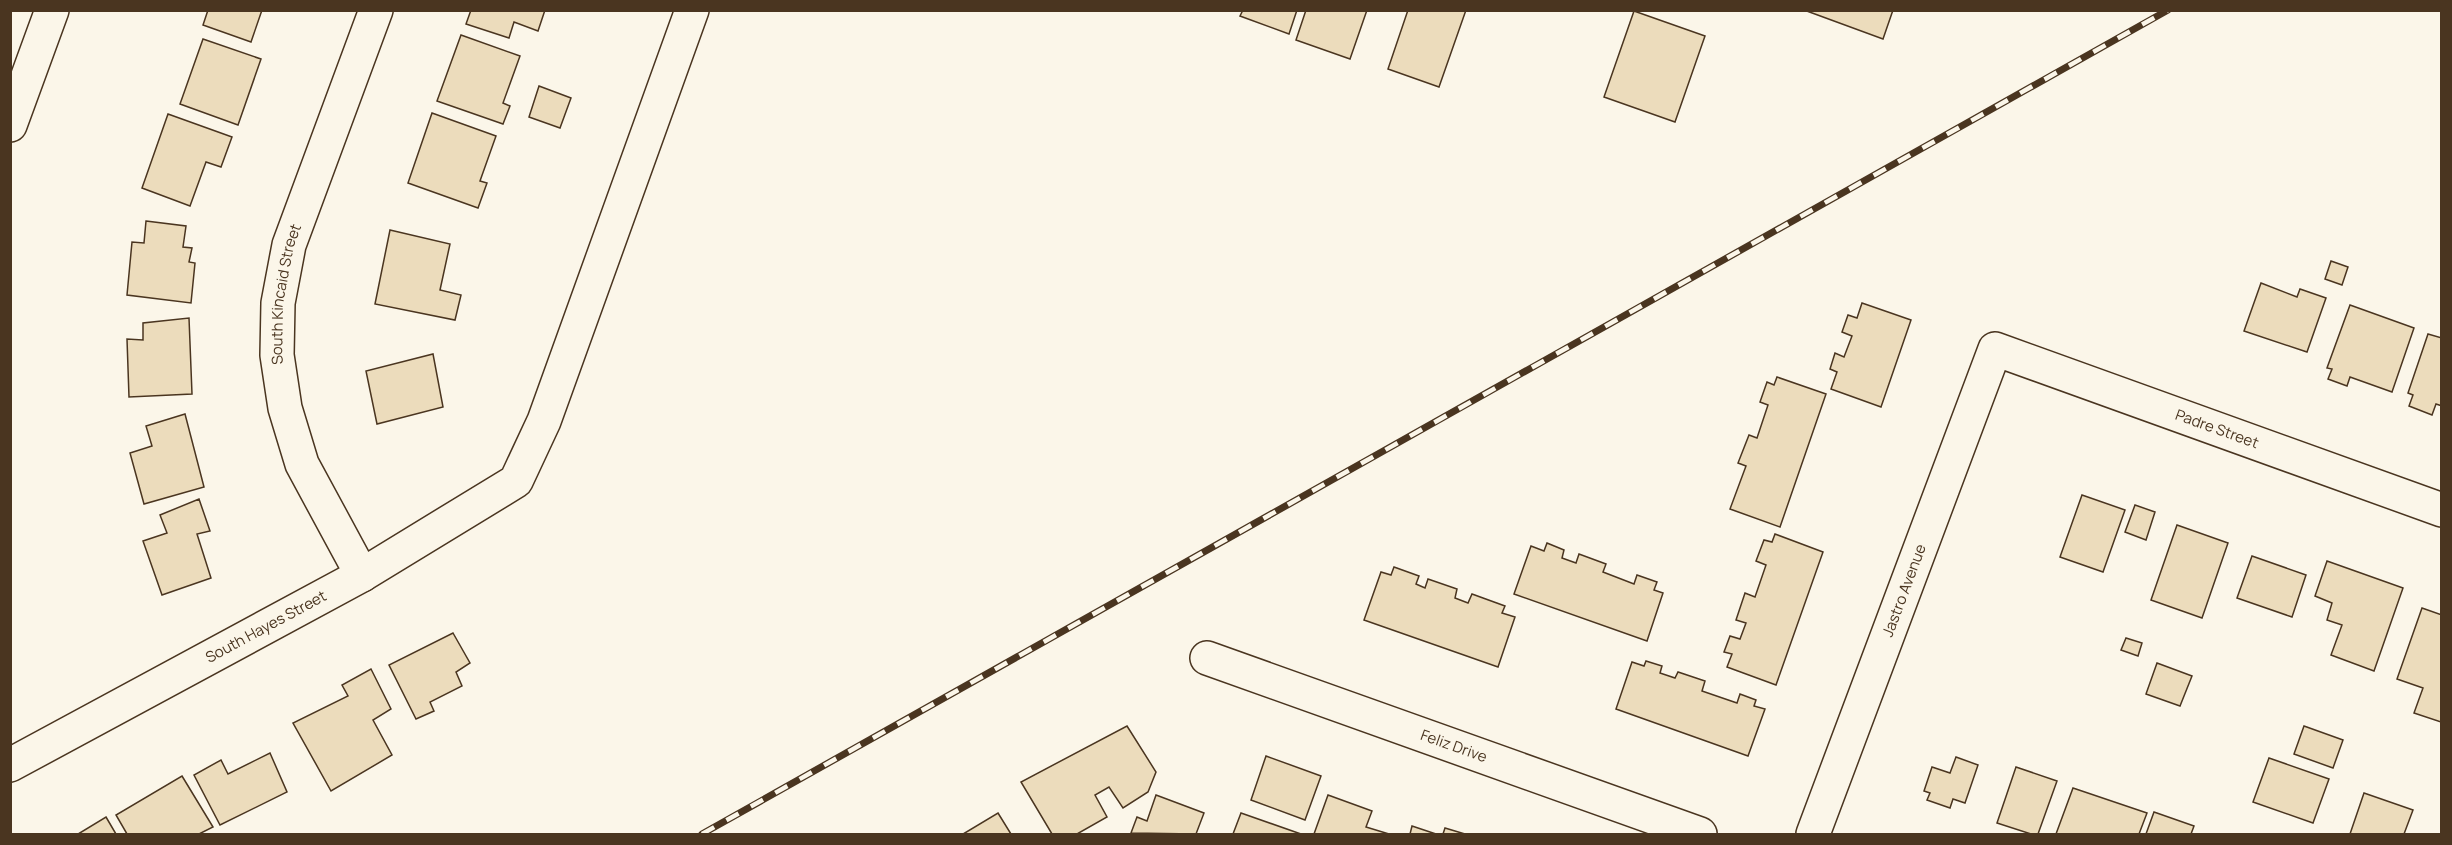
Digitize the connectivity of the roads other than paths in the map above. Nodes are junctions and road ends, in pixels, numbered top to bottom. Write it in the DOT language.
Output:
graph roads {
  1 [pos="52,10"];
  2 [pos="376,10"];
  3 [pos="692,10"];
  4 [pos="10,125"];
  5 [pos="1995,349"];
  6 [pos="2442,510"];
  7 [pos="362,575"];
  8 [pos="1207,658"];
  9 [pos="10,765"];
  10 [pos="1700,834"];
  11 [pos="1813,834"];
  1 -- 4 [label="street"];
  2 -- 7 [label="street, South Kincaid Street"];
  3 -- 7 [label="street, South Hayes Street"];
  5 -- 6 [label="street, Padre Street"];
  5 -- 11 [label="street, Jastro Avenue"];
  7 -- 9 [label="street, South Hayes Street"];
  8 -- 10 [label="street, Feliz Drive"];
}
